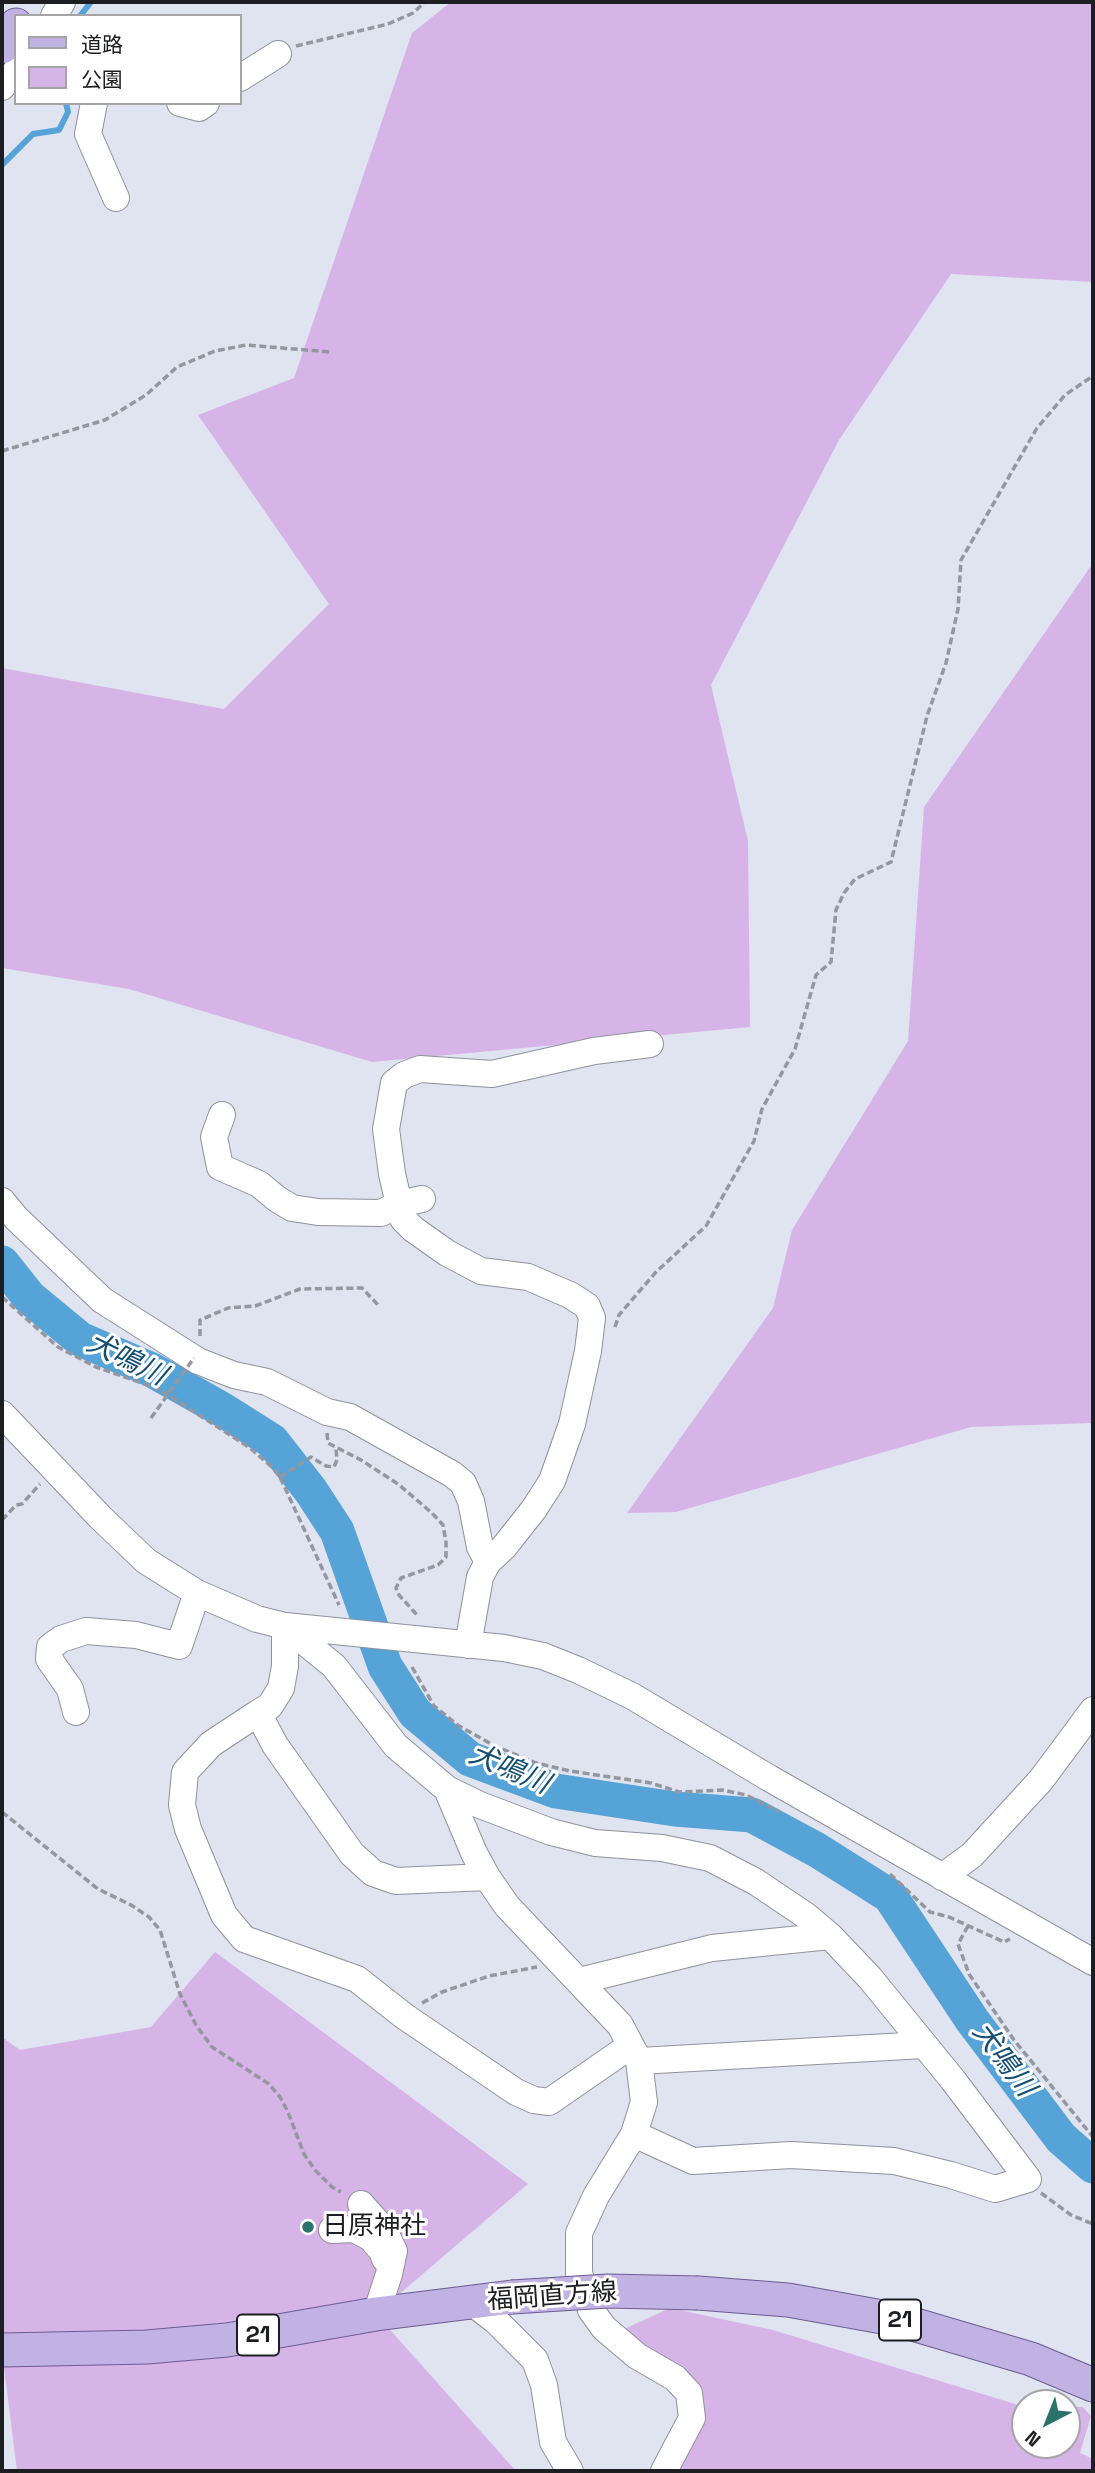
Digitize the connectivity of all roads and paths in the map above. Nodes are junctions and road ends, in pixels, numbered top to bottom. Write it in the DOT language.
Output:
graph roads {
  1 [pos="425,2"];
  2 [pos="14,28"];
  3 [pos="2,47"];
  4 [pos="278,54"];
  5 [pos="14,73"];
  6 [pos="242,77"];
  7 [pos="2,87"];
  8 [pos="94,105"];
  9 [pos="116,198"];
  10 [pos="330,352"];
  11 [pos="1093,376"];
  12 [pos="2,451"];
  13 [pos="650,1044"];
  14 [pos="222,1115"];
  15 [pos="2,1201"];
  16 [pos="411,1201"];
  17 [pos="2,1297"];
  18 [pos="380,1307"];
  19 [pos="615,1328"];
  20 [pos="197,1350"];
  21 [pos="327,1412"];
  22 [pos="2,1414"];
  23 [pos="151,1418"];
  24 [pos="336,1448"];
  25 [pos="54,1468"];
  26 [pos="280,1477"];
  27 [pos="2,1520"];
  28 [pos="488,1562"];
  29 [pos="197,1593"];
  30 [pos="339,1618"];
  31 [pos="285,1626"];
  32 [pos="422,1641"];
  33 [pos="468,1645"];
  34 [pos="412,1667"];
  35 [pos="1093,1710"];
  36 [pos="76,1712"];
  37 [pos="258,1713"];
  38 [pos="447,1789"];
  39 [pos="2,1812"];
  40 [pos="781,1813"];
  41 [pos="883,1869"];
  42 [pos="486,1877"];
  43 [pos="943,1878"];
  44 [pos="968,1926"];
  45 [pos="1031,1928"];
  46 [pos="830,1936"];
  47 [pos="554,1956"];
  48 [pos="1093,1962"];
  49 [pos="579,1981"];
  50 [pos="404,2017"];
  51 [pos="924,2045"];
  52 [pos="635,2053"];
  53 [pos="634,2134"];
  54 [pos="1093,2137"];
  55 [pos="1028,2179"];
  56 [pos="361,2204"];
  57 [pos="1093,2224"];
  58 [pos="332,2230"];
  59 [pos="389,2274"];
  60 [pos="471,2302"];
  61 [pos="376,2314"];
  62 [pos="2,2350"];
  63 [pos="1093,2385"];
  64 [pos="570,2471"];
  65 [pos="664,2471"];
  1 -- 4 [label="path"];
  2 -- 3 [label="main road"];
  4 -- 6 [label="street"];
  5 -- 7 [label="street"];
  8 -- 9 [label="street"];
  10 -- 12 [label="path"];
  11 -- 19 [label="path"];
  13 -- 16 [label="street"];
  14 -- 16 [label="street"];
  15 -- 20 [label="street"];
  16 -- 28 [label="street"];
  17 -- 26 [label="path"];
  18 -- 20 [label="path"];
  20 -- 21 [label="street"];
  20 -- 23 [label="path, bridge"];
  21 -- 24 [label="path"];
  21 -- 28 [label="street"];
  22 -- 25 [label="street"];
  24 -- 26 [label="path"];
  24 -- 32 [label="path"];
  25 -- 27 [label="path"];
  25 -- 29 [label="street"];
  26 -- 30 [label="path"];
  28 -- 33 [label="street"];
  29 -- 31 [label="street"];
  29 -- 36 [label="street"];
  30 -- 31 [label="street"];
  30 -- 32 [label="street"];
  31 -- 37 [label="street"];
  31 -- 38 [label="street"];
  32 -- 33 [label="street"];
  33 -- 43 [label="street"];
  34 -- 40 [label="path"];
  35 -- 43 [label="street"];
  37 -- 42 [label="street"];
  37 -- 50 [label="street"];
  38 -- 42 [label="street"];
  38 -- 46 [label="street"];
  39 -- 56 [label="path"];
  41 -- 44 [label="path"];
  42 -- 47 [label="street"];
  43 -- 45 [label="street"];
  44 -- 45 [label="path"];
  44 -- 54 [label="path"];
  45 -- 48 [label="street"];
  46 -- 49 [label="street"];
  46 -- 51 [label="street"];
  47 -- 49 [label="street"];
  47 -- 50 [label="path"];
  49 -- 52 [label="street"];
  50 -- 52 [label="street"];
  51 -- 52 [label="street"];
  51 -- 55 [label="street"];
  52 -- 53 [label="street"];
  53 -- 55 [label="street"];
  53 -- 65 [label="street"];
  55 -- 57 [label="path"];
  56 -- 59 [label="street"];
  58 -- 59 [label="street"];
  59 -- 61 [label="street"];
  60 -- 61 [label="main road, 福岡直方線 / 21"];
  60 -- 63 [label="main road, 福岡直方線 / 21, bridge"];
  60 -- 64 [label="street"];
  61 -- 62 [label="main road, 福岡直方線 / 21"];
}
